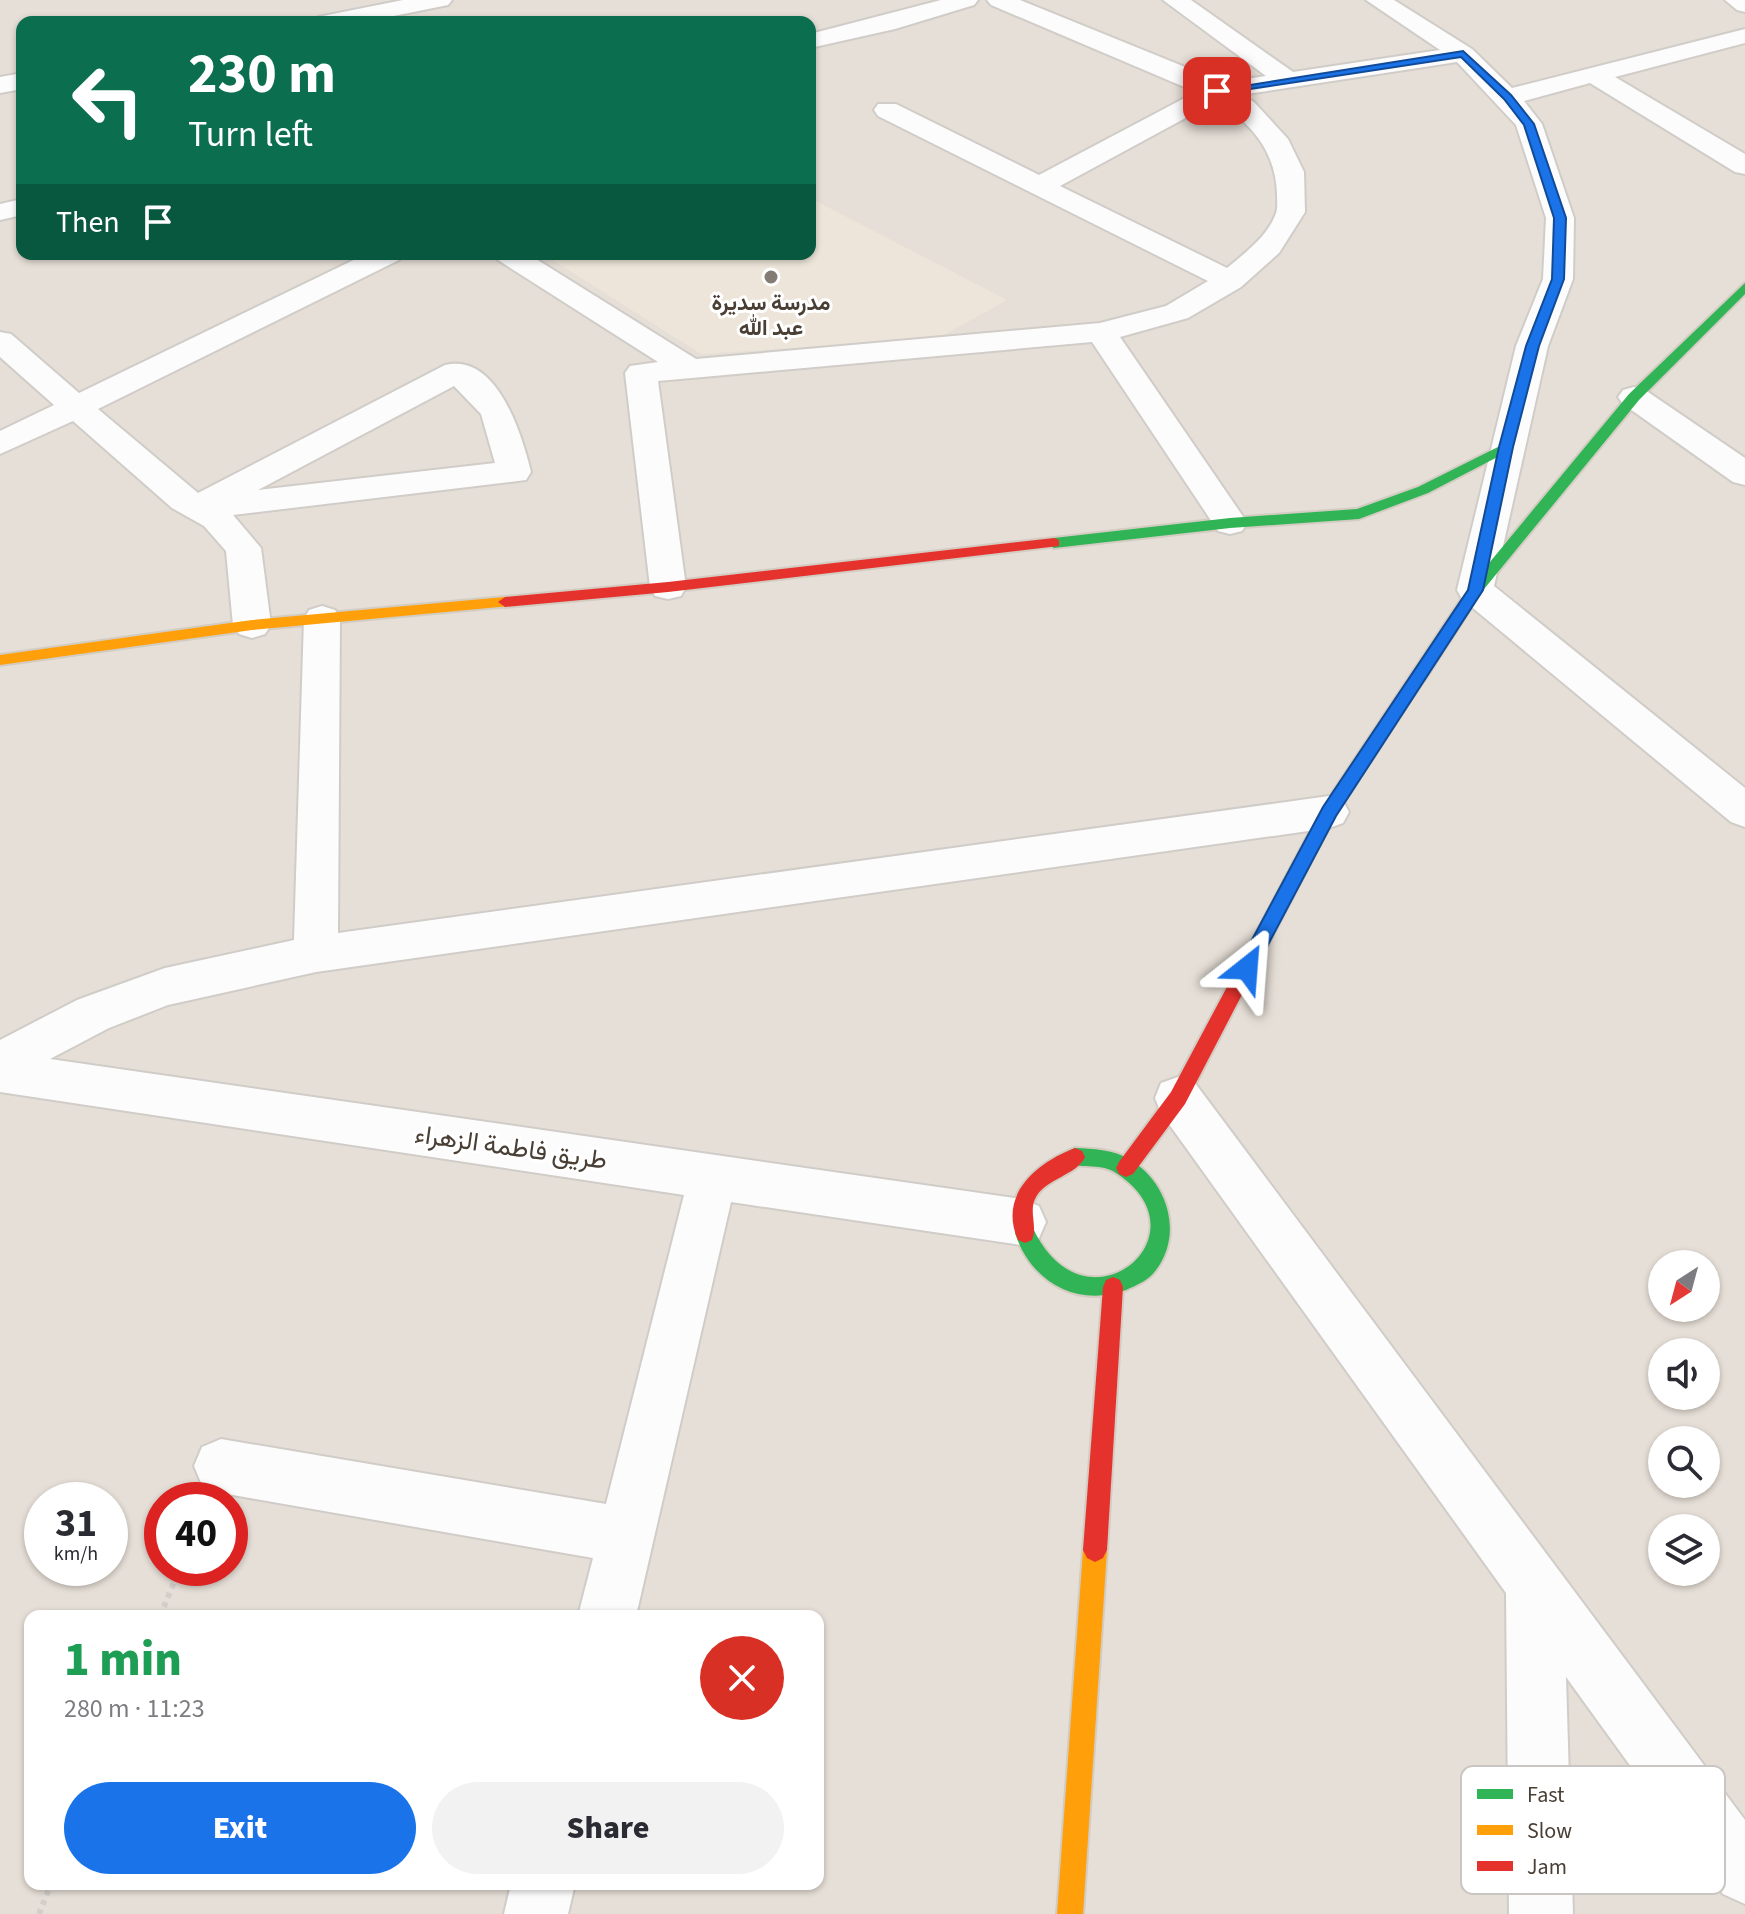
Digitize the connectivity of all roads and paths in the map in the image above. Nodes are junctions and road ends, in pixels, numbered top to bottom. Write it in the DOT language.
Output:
graph roads {
  1 [pos="440,0"];
  2 [pos="966,0"];
  3 [pos="999,0"];
  4 [pos="1175,0"];
  5 [pos="1378,0"];
  6 [pos="1737,0"];
  7 [pos="1745,5"];
  8 [pos="375,12"];
  9 [pos="1745,36"];
  10 [pos="816,40"];
  11 [pos="1463,54"];
  12 [pos="1594,75"];
  13 [pos="1288,80"];
  14 [pos="1217,91"];
  15 [pos="1507,97"];
  16 [pos="887,110"];
  17 [pos="1745,166"];
  18 [pos="1039,186"];
  19 [pos="518,260"];
  20 [pos="347,261"];
  21 [pos="1230,281"];
  22 [pos="1745,287"];
  23 [pos="1101,332"];
  24 [pos="0,341"];
  25 [pos="691,369"];
  26 [pos="1634,397"];
  27 [pos="76,406"];
  28 [pos="0,444"];
  29 [pos="1506,447"];
  30 [pos="1745,474"];
  31 [pos="197,508"];
  32 [pos="1230,523"];
  33 [pos="668,587"];
  34 [pos="1475,590"];
  35 [pos="322,619"];
  36 [pos="252,625"];
  37 [pos="0,660"];
  38 [pos="1745,811"];
  39 [pos="1329,812"];
  40 [pos="316,954"];
  41 [pos="0,1063"];
  42 [pos="0,1072"];
  43 [pos="1178,1098"];
  44 [pos="1126,1168"];
  45 [pos="713,1176"];
  46 [pos="1021,1222"];
  47 [pos="1113,1287"];
  48 [pos="221,1466"];
  49 [pos="627,1536"];
  50 [pos="172,1586"];
  51 [pos="1535,1587"];
  52 [pos="162,1610"];
  53 [pos="608,1610"];
  54 [pos="1538,1766"];
  55 [pos="1667,1766"];
  56 [pos="1725,1845"];
  57 [pos="1745,1872"];
  58 [pos="49,1890"];
  59 [pos="542,1890"];
  60 [pos="1541,1894"];
  61 [pos="39,1914"];
  62 [pos="536,1914"];
  63 [pos="1070,1914"];
  64 [pos="1541,1914"];
  1 -- 8 [label="street"];
  2 -- 10 [label="street"];
  3 -- 14 [label="street"];
  4 -- 13 [label="street"];
  5 -- 11 [label="street"];
  6 -- 7 [label="street"];
  9 -- 12 [label="street"];
  11 -- 13 [label="street"];
  11 -- 15 [label="street"];
  12 -- 15 [label="street"];
  12 -- 17 [label="street"];
  13 -- 14 [label="street"];
  14 -- 18 [label="street"];
  14 -- 21 [label="street"];
  15 -- 29 [label="street"];
  16 -- 18 [label="street"];
  18 -- 21 [label="street"];
  19 -- 25 [label="street"];
  20 -- 27 [label="street"];
  21 -- 23 [label="street"];
  22 -- 26 [label="street"];
  23 -- 25 [label="street"];
  23 -- 32 [label="street"];
  24 -- 27 [label="street"];
  25 -- 33 [label="street"];
  26 -- 30 [label="street"];
  26 -- 34 [label="street"];
  27 -- 28 [label="street"];
  27 -- 31 [label="street"];
  29 -- 32 [label="street"];
  29 -- 34 [label="street"];
  31 -- 31 [label="street"];
  31 -- 36 [label="street"];
  32 -- 33 [label="street"];
  33 -- 35 [label="street"];
  34 -- 38 [label="street"];
  34 -- 39 [label="street"];
  35 -- 36 [label="street"];
  35 -- 40 [label="street"];
  36 -- 37 [label="street"];
  39 -- 40 [label="street"];
  39 -- 43 [label="street"];
  40 -- 41 [label="street"];
  42 -- 45 [label="street, طريق فاطمة الزهراء"];
  43 -- 44 [label="street"];
  43 -- 51 [label="street"];
  44 -- 46 [label="street"];
  44 -- 47 [label="street"];
  45 -- 46 [label="street, طريق فاطمة الزهراء"];
  45 -- 49 [label="street"];
  46 -- 47 [label="street"];
  47 -- 63 [label="street"];
  48 -- 49 [label="street"];
  49 -- 53 [label="street"];
  50 -- 52 [label="path"];
  51 -- 54 [label="street"];
  51 -- 55 [label="street"];
  56 -- 57 [label="street"];
  58 -- 61 [label="path"];
  59 -- 62 [label="street"];
  60 -- 64 [label="street"];
}
